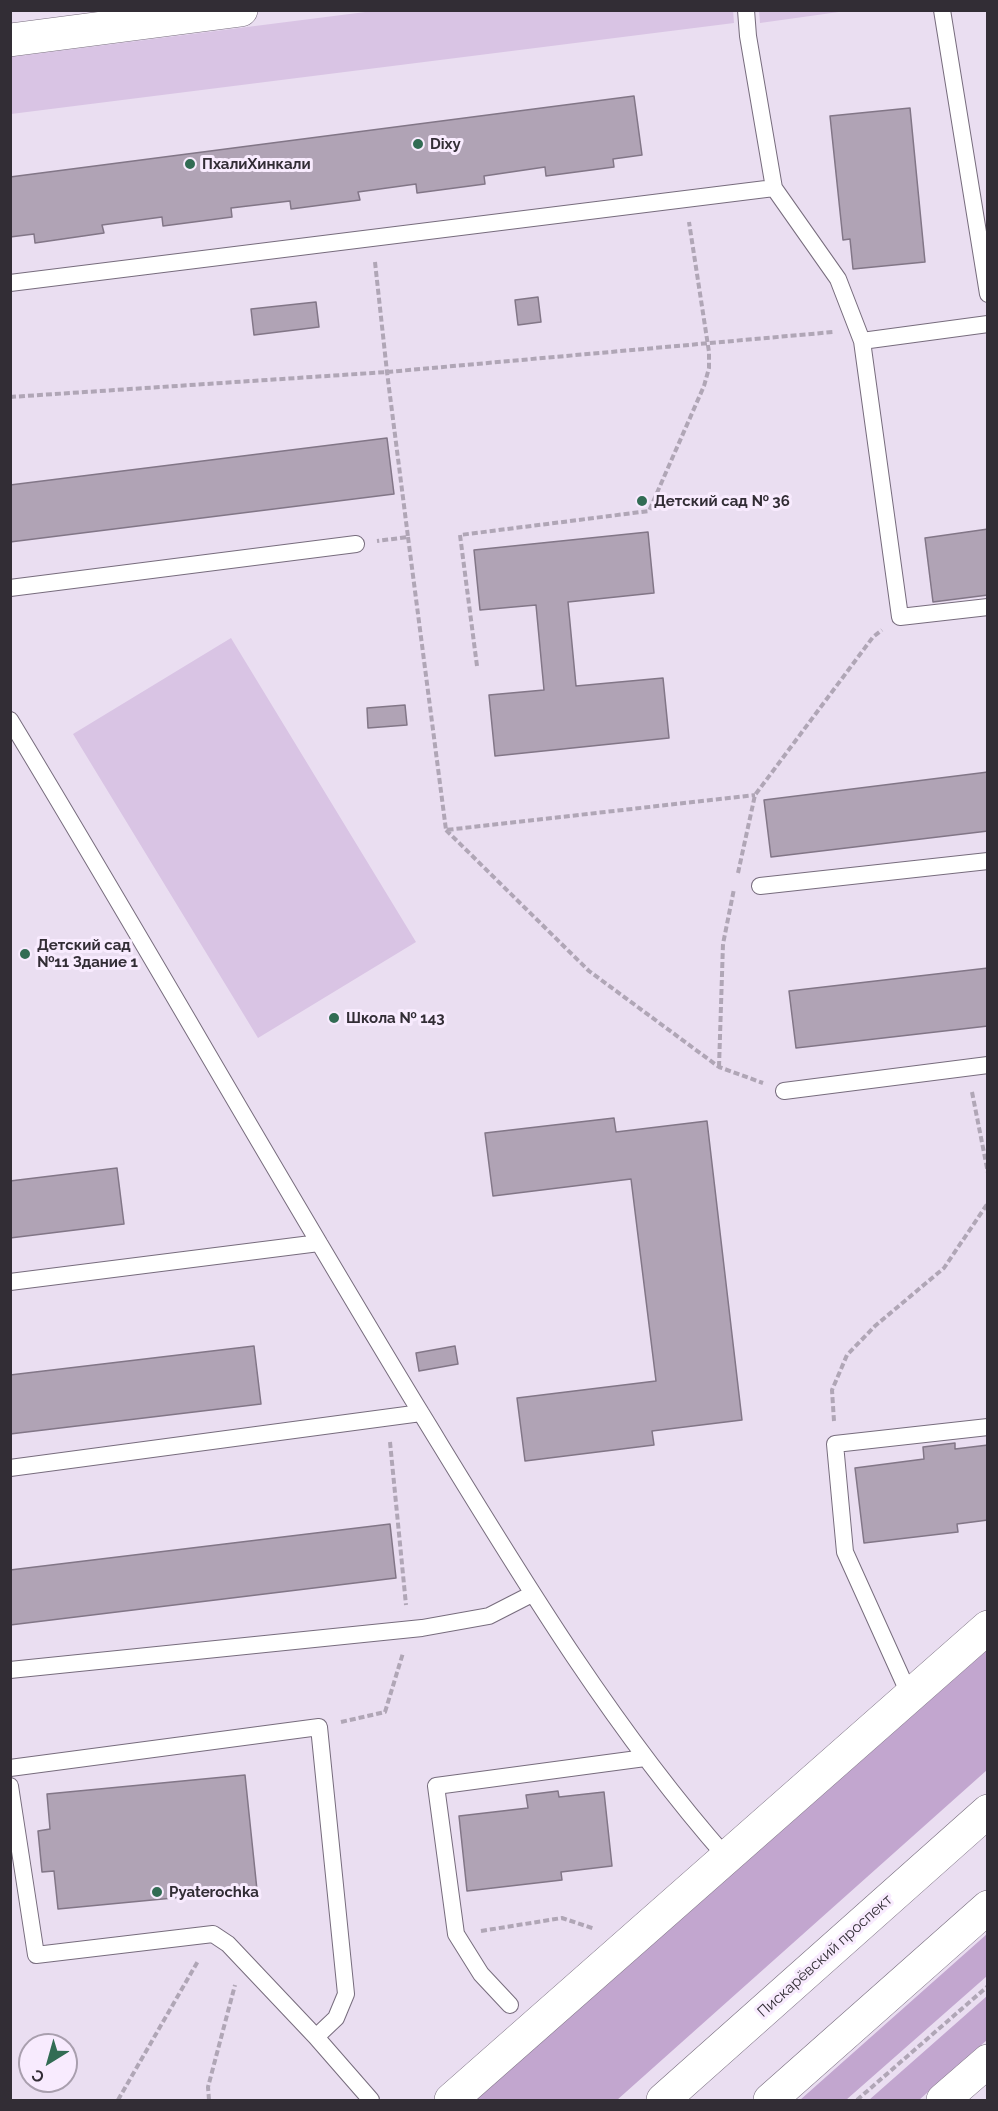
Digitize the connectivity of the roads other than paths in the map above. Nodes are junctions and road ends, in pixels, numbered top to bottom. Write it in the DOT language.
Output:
graph roads {
  1 [pos="241,10"];
  2 [pos="746,10"];
  3 [pos="942,10"];
  4 [pos="10,39"];
  5 [pos="774,188"];
  6 [pos="10,283"];
  7 [pos="987,294"];
  8 [pos="987,324"];
  9 [pos="862,341"];
  10 [pos="356,543"];
  11 [pos="10,588"];
  12 [pos="987,607"];
  13 [pos="10,720"];
  14 [pos="987,861"];
  15 [pos="760,886"];
  16 [pos="987,1065"];
  17 [pos="784,1091"];
  18 [pos="319,1243"];
  19 [pos="10,1282"];
  20 [pos="421,1413"];
  21 [pos="987,1426"];
  22 [pos="10,1468"];
  23 [pos="532,1594"];
  24 [pos="987,1627"];
  25 [pos="10,1670"];
  26 [pos="910,1696"];
  27 [pos="645,1758"];
  28 [pos="10,1768"];
  29 [pos="10,1786"];
  30 [pos="987,1811"];
  31 [pos="727,1858"];
  32 [pos="987,1907"];
  33 [pos="510,2005"];
  34 [pos="316,2037"];
  35 [pos="987,2061"];
  36 [pos="371,2100"];
  37 [pos="452,2100"];
  38 [pos="663,2100"];
  39 [pos="770,2100"];
  40 [pos="942,2100"];
  1 -- 4 [label="street"];
  2 -- 5 [label="lane"];
  3 -- 7 [label="lane"];
  5 -- 6 [label="lane"];
  5 -- 9 [label="lane"];
  8 -- 9 [label="lane"];
  9 -- 12 [label="lane"];
  10 -- 11 [label="lane"];
  13 -- 18 [label="lane"];
  14 -- 15 [label="lane"];
  16 -- 17 [label="lane"];
  18 -- 19 [label="lane"];
  18 -- 20 [label="lane"];
  20 -- 22 [label="lane"];
  20 -- 23 [label="lane"];
  21 -- 26 [label="lane"];
  23 -- 25 [label="lane"];
  23 -- 27 [label="lane"];
  24 -- 26 [label="street"];
  26 -- 31 [label="street"];
  27 -- 31 [label="lane"];
  27 -- 33 [label="lane"];
  28 -- 34 [label="lane"];
  29 -- 34 [label="lane"];
  30 -- 38 [label="street, Пискарёвский проспект"];
  31 -- 37 [label="street"];
  32 -- 39 [label="street"];
  34 -- 36 [label="lane"];
  35 -- 40 [label="street"];
}
